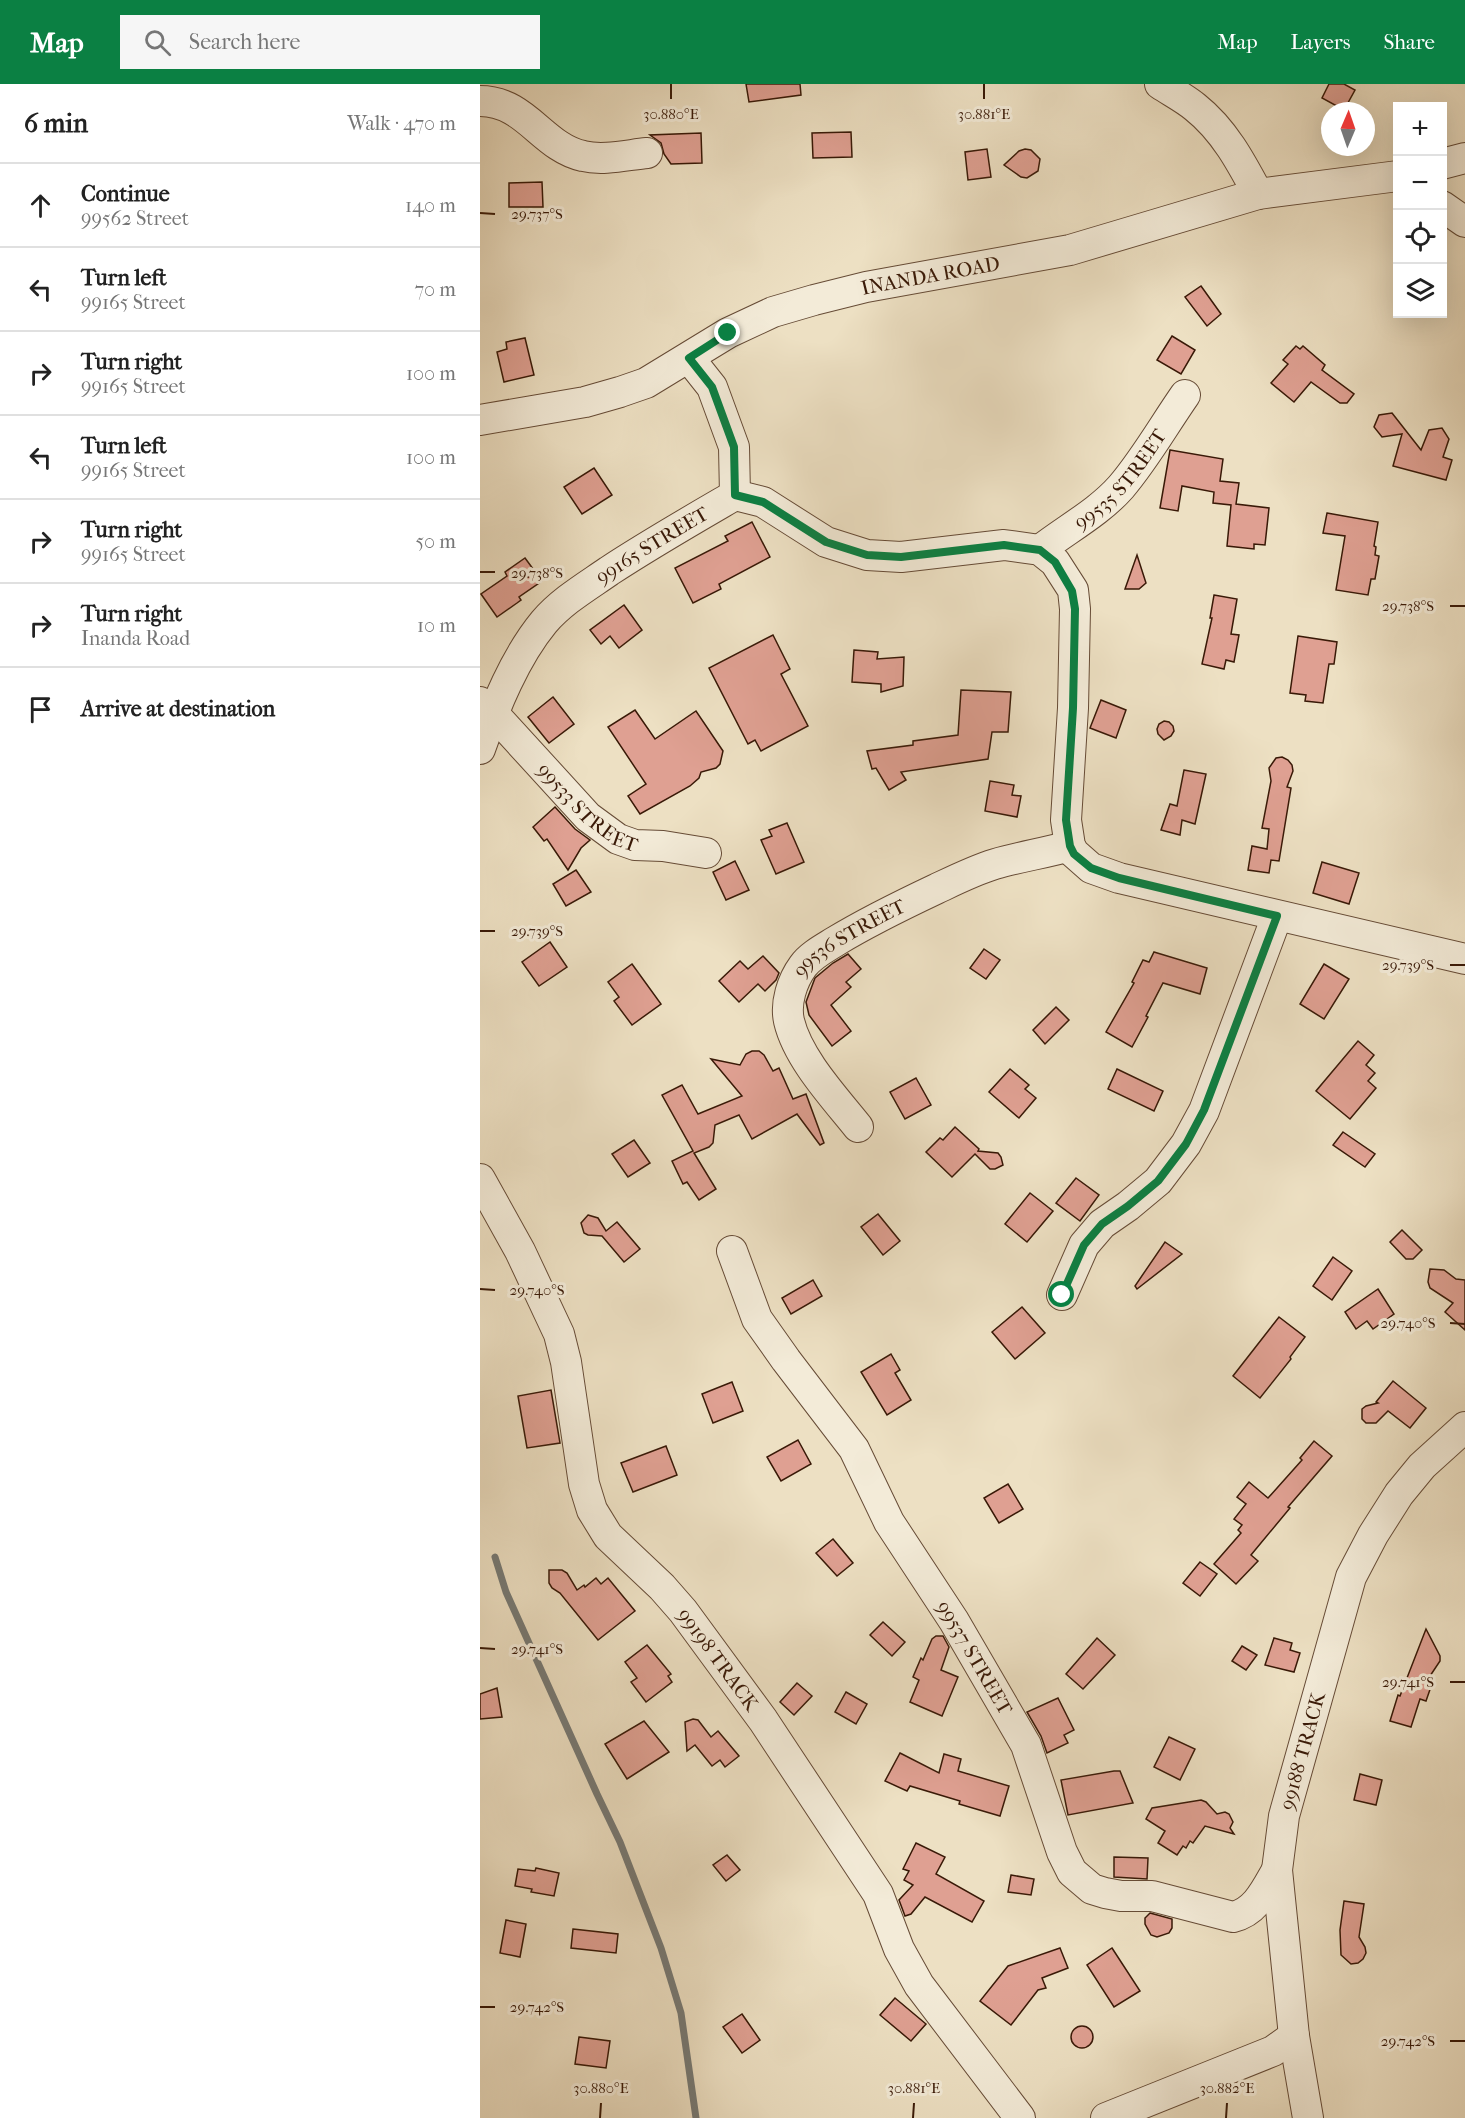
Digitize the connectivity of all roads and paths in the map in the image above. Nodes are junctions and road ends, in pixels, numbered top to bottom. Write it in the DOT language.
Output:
graph roads {
  1 [pos="1160,84"];
  2 [pos="480,101"];
  3 [pos="647,153"];
  4 [pos="1465,158"];
  5 [pos="1447,163"];
  6 [pos="1393,177"];
  7 [pos="1258,194"];
  8 [pos="1447,209"];
  9 [pos="1465,222"];
  10 [pos="689,358"];
  11 [pos="1185,395"];
  12 [pos="480,420"];
  13 [pos="735,495"];
  14 [pos="1040,550"];
  15 [pos="486,707"];
  16 [pos="480,749"];
  17 [pos="1070,846"];
  18 [pos="706,853"];
  19 [pos="1277,916"];
  20 [pos="1465,959"];
  21 [pos="858,1127"];
  22 [pos="480,1179"];
  23 [pos="732,1251"];
  24 [pos="1062,1295"];
  25 [pos="1465,1427"];
  26 [pos="1277,1870"];
  27 [pos="1294,2036"];
  28 [pos="1020,2118"];
  29 [pos="1106,2118"];
  30 [pos="1308,2118"];
  1 -- 7 [label="street"];
  2 -- 3 [label="street"];
  4 -- 5 [label="street"];
  6 -- 7 [label="street, INANDA ROAD"];
  7 -- 10 [label="street, INANDA ROAD"];
  8 -- 9 [label="street"];
  10 -- 12 [label="street, INANDA ROAD"];
  10 -- 13 [label="street"];
  11 -- 14 [label="street, 99535 STREET"];
  13 -- 14 [label="street"];
  13 -- 15 [label="street, 99165 STREET"];
  14 -- 17 [label="street"];
  15 -- 16 [label="street, 99165 STREET"];
  15 -- 18 [label="street, 99533 STREET"];
  17 -- 19 [label="street"];
  17 -- 21 [label="street, 99536 STREET"];
  19 -- 20 [label="street"];
  19 -- 24 [label="street"];
  22 -- 28 [label="street, 99198 TRACK"];
  23 -- 26 [label="street, 99537 STREET"];
  25 -- 26 [label="street, 99188 TRACK"];
  26 -- 27 [label="street, 99188 TRACK"];
  27 -- 29 [label="street"];
  27 -- 30 [label="street, 99188 TRACK"];
}
